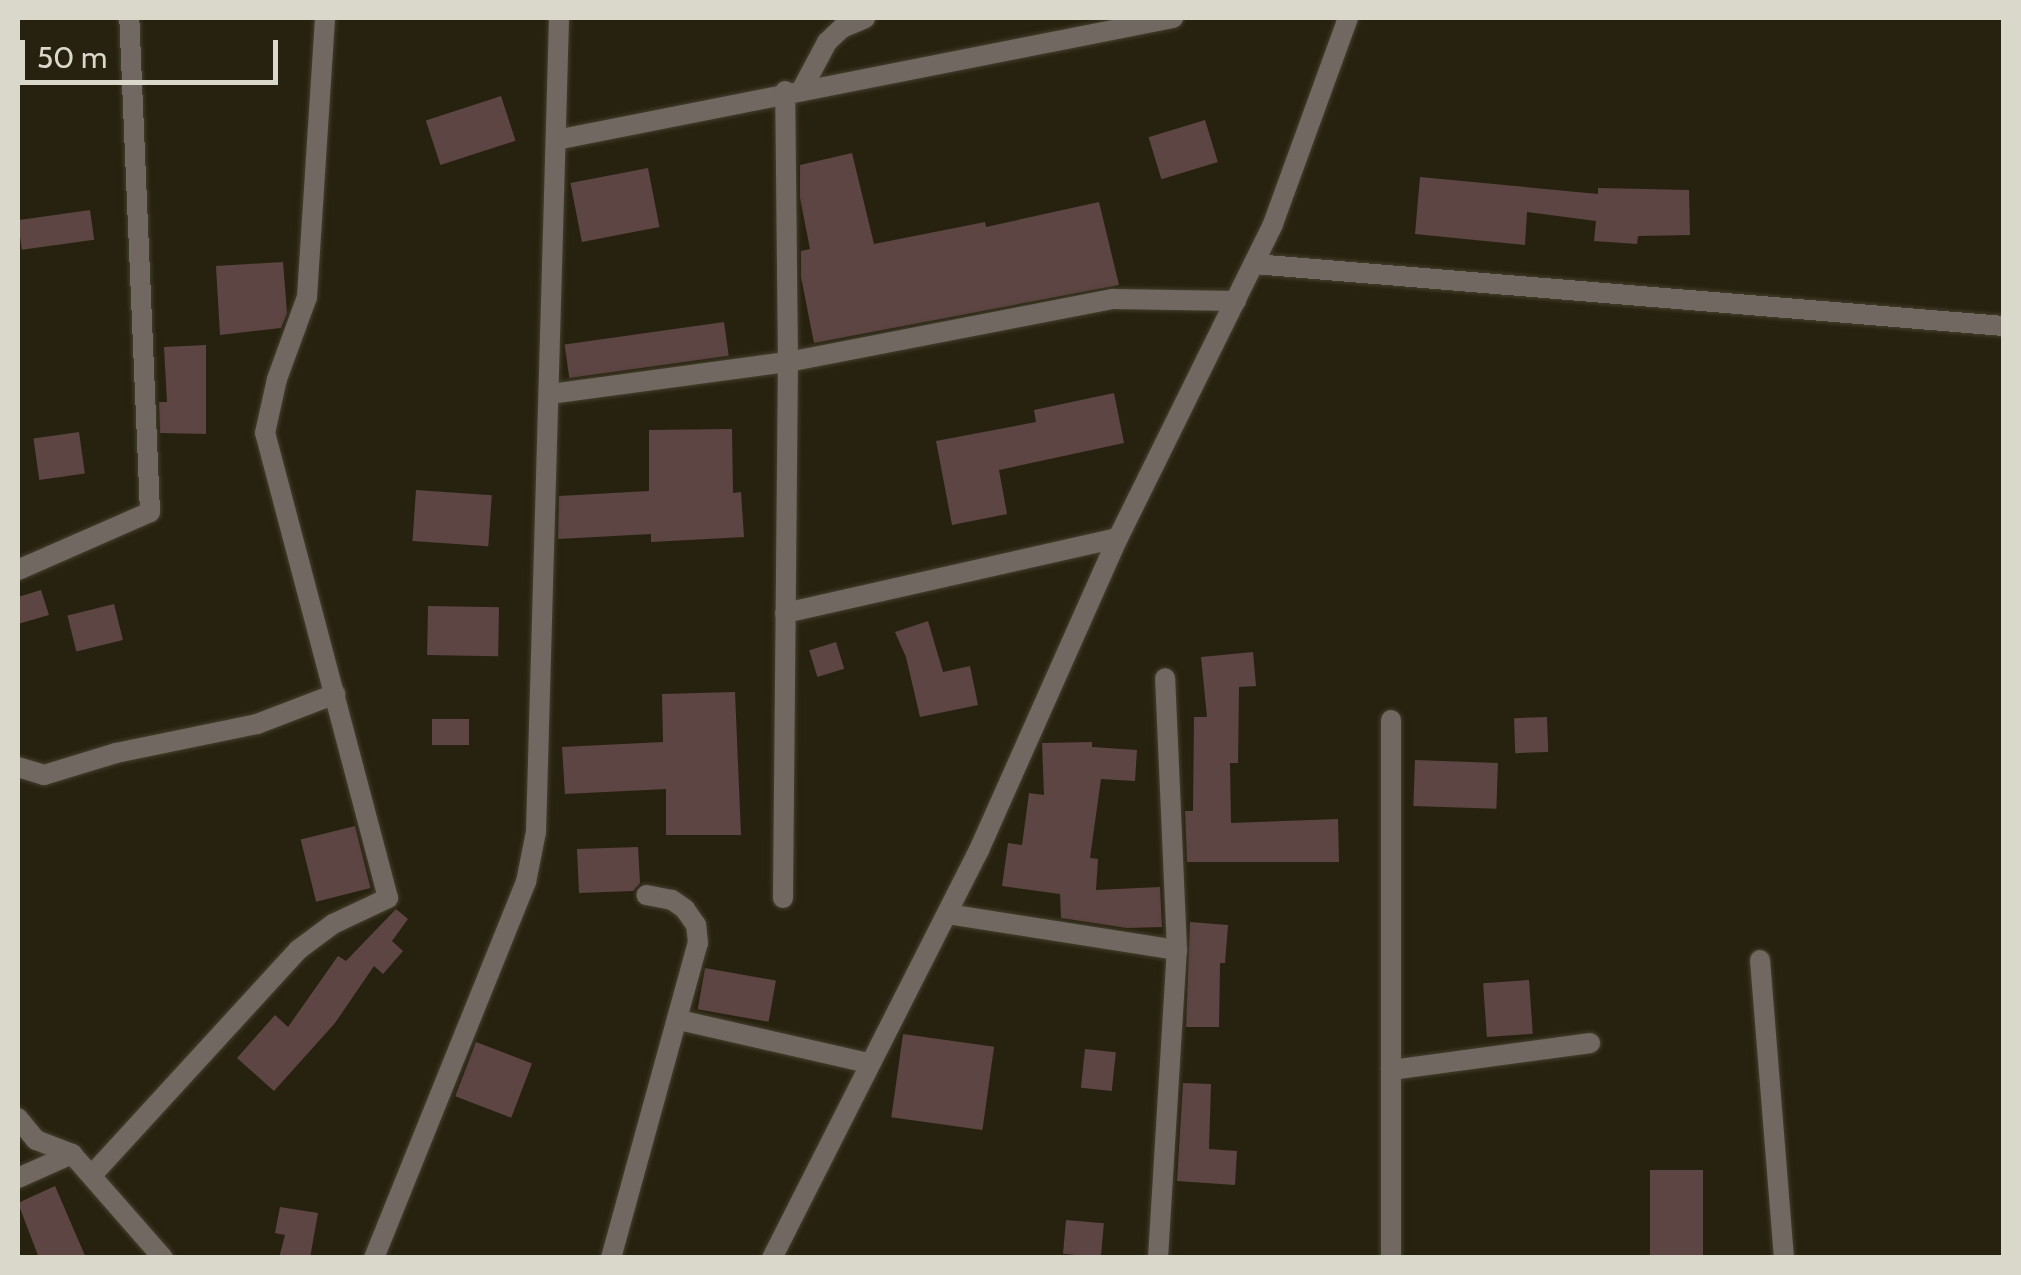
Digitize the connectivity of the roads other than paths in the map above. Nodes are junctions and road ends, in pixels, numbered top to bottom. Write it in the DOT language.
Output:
graph roads {
  1 [pos="129,18"];
  2 [pos="325,18"];
  3 [pos="558,18"];
  4 [pos="865,18"];
  5 [pos="1172,18"];
  6 [pos="1348,18"];
  7 [pos="792,91"];
  8 [pos="556,140"];
  9 [pos="1254,264"];
  10 [pos="1236,301"];
  11 [pos="2004,326"];
  12 [pos="788,362"];
  13 [pos="550,394"];
  14 [pos="1118,538"];
  15 [pos="18,570"];
  16 [pos="785,613"];
  17 [pos="1165,678"];
  18 [pos="334,694"];
  19 [pos="1391,720"];
  20 [pos="18,766"];
  21 [pos="646,895"];
  22 [pos="783,898"];
  23 [pos="947,914"];
  24 [pos="1177,950"];
  25 [pos="1760,960"];
  26 [pos="679,1020"];
  27 [pos="1590,1043"];
  28 [pos="869,1062"];
  29 [pos="1391,1070"];
  30 [pos="18,1118"];
  31 [pos="72,1154"];
  32 [pos="92,1175"];
  33 [pos="18,1178"];
  34 [pos="163,1258"];
  35 [pos="374,1258"];
  36 [pos="611,1258"];
  37 [pos="772,1258"];
  38 [pos="1158,1258"];
  39 [pos="1391,1258"];
  40 [pos="1784,1258"];
  1 -- 15 [label="street"];
  2 -- 18 [label="street"];
  3 -- 8 [label="street"];
  4 -- 7 [label="street"];
  5 -- 7 [label="street"];
  6 -- 9 [label="street"];
  7 -- 8 [label="street"];
  7 -- 12 [label="street"];
  8 -- 13 [label="street"];
  9 -- 10 [label="street"];
  9 -- 11 [label="street"];
  10 -- 12 [label="street"];
  10 -- 14 [label="street"];
  12 -- 13 [label="street"];
  12 -- 16 [label="street"];
  13 -- 35 [label="street"];
  14 -- 16 [label="street"];
  14 -- 23 [label="street"];
  16 -- 22 [label="street"];
  17 -- 24 [label="street"];
  18 -- 20 [label="street"];
  18 -- 32 [label="street"];
  19 -- 29 [label="street"];
  21 -- 26 [label="street"];
  23 -- 24 [label="street"];
  23 -- 28 [label="street"];
  24 -- 38 [label="street"];
  25 -- 40 [label="street"];
  26 -- 28 [label="street"];
  26 -- 36 [label="street"];
  27 -- 29 [label="street"];
  28 -- 37 [label="street"];
  29 -- 39 [label="street"];
  30 -- 31 [label="street"];
  31 -- 32 [label="street"];
  31 -- 33 [label="street"];
  32 -- 34 [label="street"];
}
